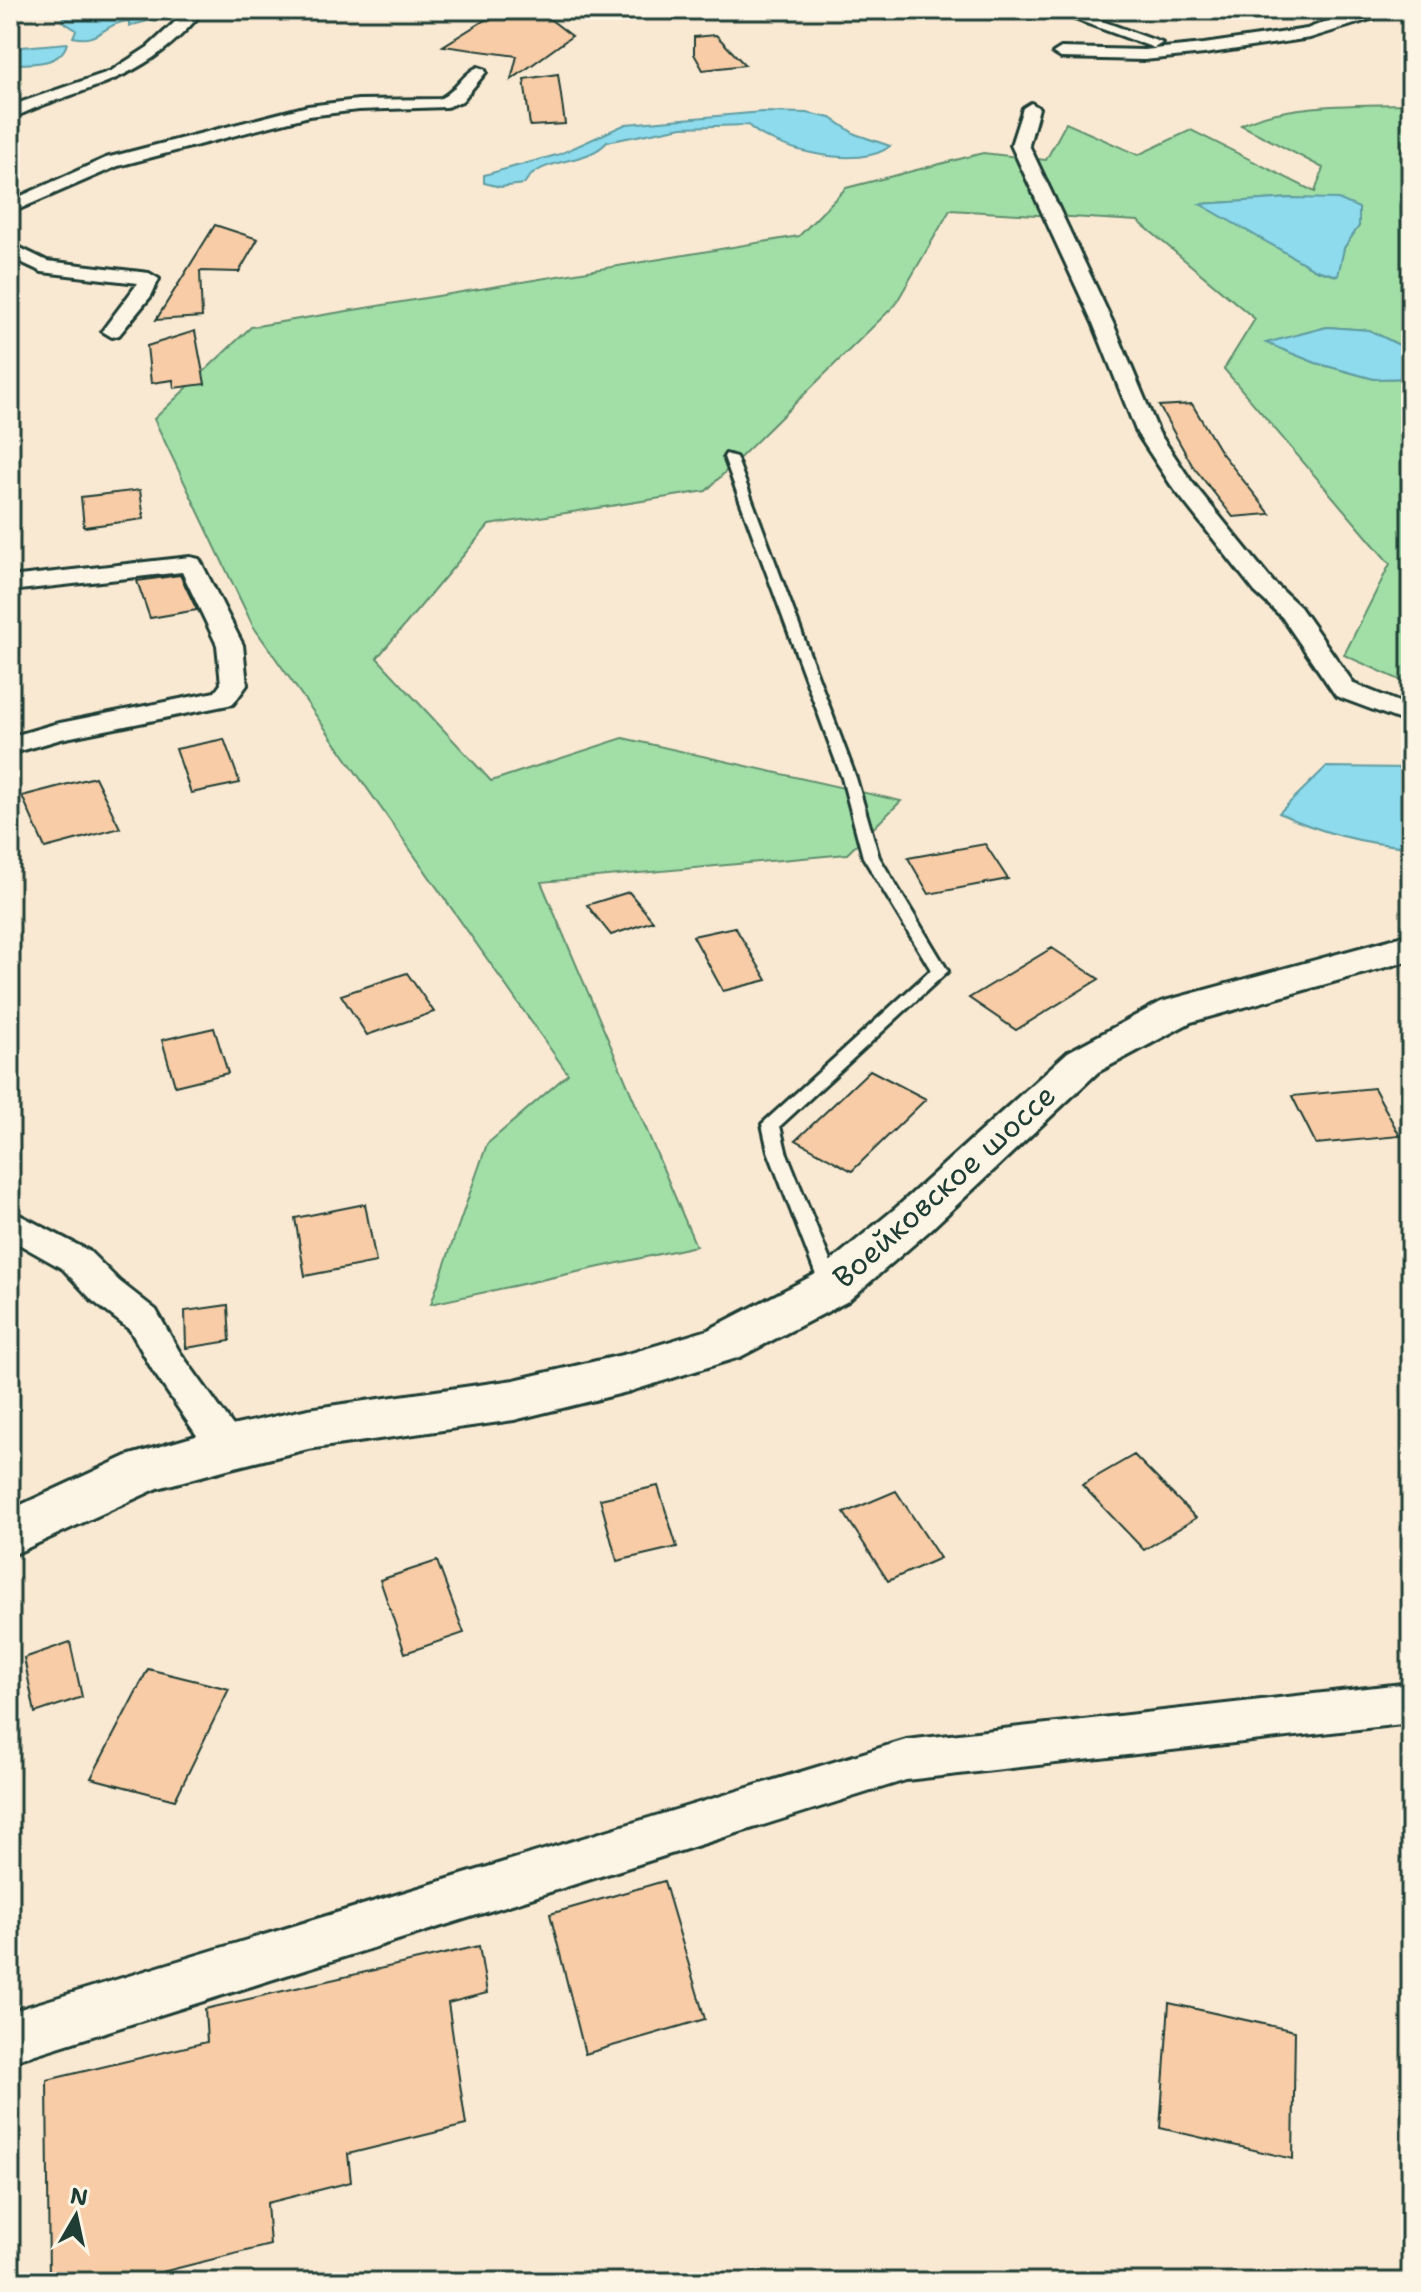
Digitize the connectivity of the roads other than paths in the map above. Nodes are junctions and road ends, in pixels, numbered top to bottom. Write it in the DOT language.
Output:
graph roads {
  1 [pos="197,10"];
  2 [pos="1057,10"];
  3 [pos="1393,10"];
  4 [pos="1312,12"];
  5 [pos="1365,16"];
  6 [pos="1176,52"];
  7 [pos="1061,53"];
  8 [pos="478,72"];
  9 [pos="1031,108"];
  10 [pos="10,113"];
  11 [pos="10,208"];
  12 [pos="10,249"];
  13 [pos="112,331"];
  14 [pos="730,457"];
  15 [pos="10,584"];
  16 [pos="1411,716"];
  17 [pos="10,746"];
  18 [pos="1411,947"];
  19 [pos="10,1223"];
  20 [pos="831,1288"];
  21 [pos="227,1448"];
  22 [pos="10,1534"];
  23 [pos="1411,1703"];
  24 [pos="10,2037"];
  1 -- 10 [label="street"];
  2 -- 6 [label="street"];
  3 -- 5 [label="street"];
  4 -- 5 [label="street"];
  5 -- 6 [label="street"];
  6 -- 7 [label="street"];
  8 -- 11 [label="street"];
  9 -- 16 [label="street"];
  12 -- 13 [label="street"];
  14 -- 20 [label="lane"];
  15 -- 17 [label="street"];
  18 -- 20 [label="street, Воейковское шоссе"];
  19 -- 21 [label="street"];
  20 -- 21 [label="street, Воейковское шоссе"];
  21 -- 22 [label="street, Воейковское шоссе"];
  23 -- 24 [label="street"];
}
